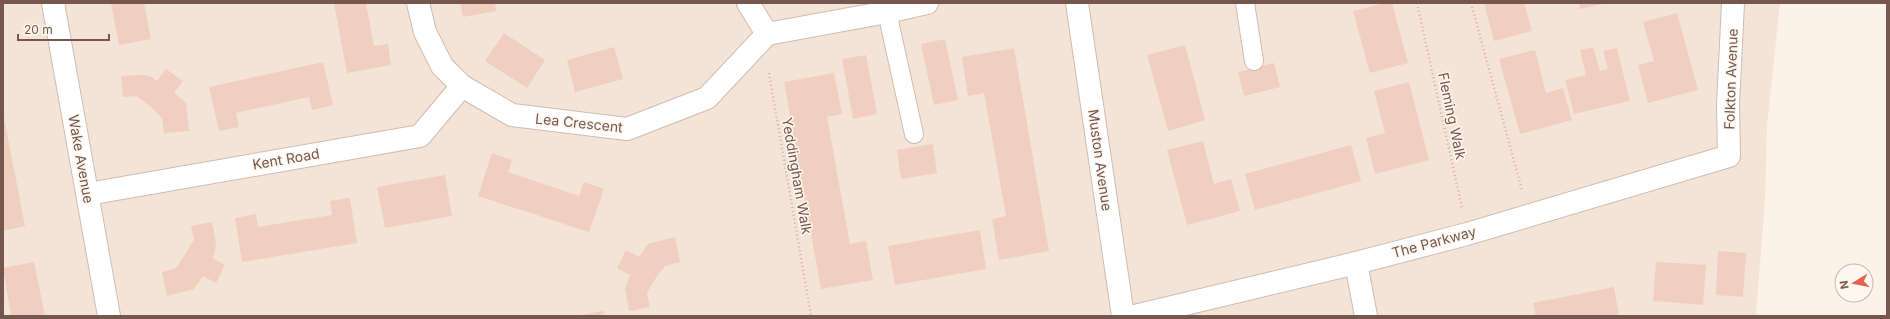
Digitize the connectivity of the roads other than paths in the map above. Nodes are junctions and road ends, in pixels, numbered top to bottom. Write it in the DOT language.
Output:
graph roads {
  1 [pos="53,3"];
  2 [pos="418,3"];
  3 [pos="748,3"];
  4 [pos="927,3"];
  5 [pos="1077,3"];
  6 [pos="1245,3"];
  7 [pos="1733,3"];
  8 [pos="887,12"];
  9 [pos="765,37"];
  10 [pos="1254,61"];
  11 [pos="462,86"];
  12 [pos="914,134"];
  13 [pos="1729,156"];
  14 [pos="88,194"];
  15 [pos="1356,263"];
  16 [pos="109,316"];
  17 [pos="1123,316"];
  18 [pos="1135,316"];
  19 [pos="1366,316"];
  1 -- 14 [label="street, Wake Avenue"];
  2 -- 11 [label="street, Lea Crescent"];
  3 -- 9 [label="street"];
  4 -- 8 [label="street"];
  5 -- 17 [label="street, Muston Avenue"];
  6 -- 10 [label="lane"];
  7 -- 13 [label="street, Folkton Avenue"];
  8 -- 9 [label="street"];
  8 -- 12 [label="lane"];
  9 -- 11 [label="street, Lea Crescent"];
  11 -- 14 [label="street, Kent Road"];
  13 -- 15 [label="street, The Parkway"];
  14 -- 16 [label="street, Wake Avenue"];
  15 -- 18 [label="street, The Parkway"];
  15 -- 19 [label="street"];
}
